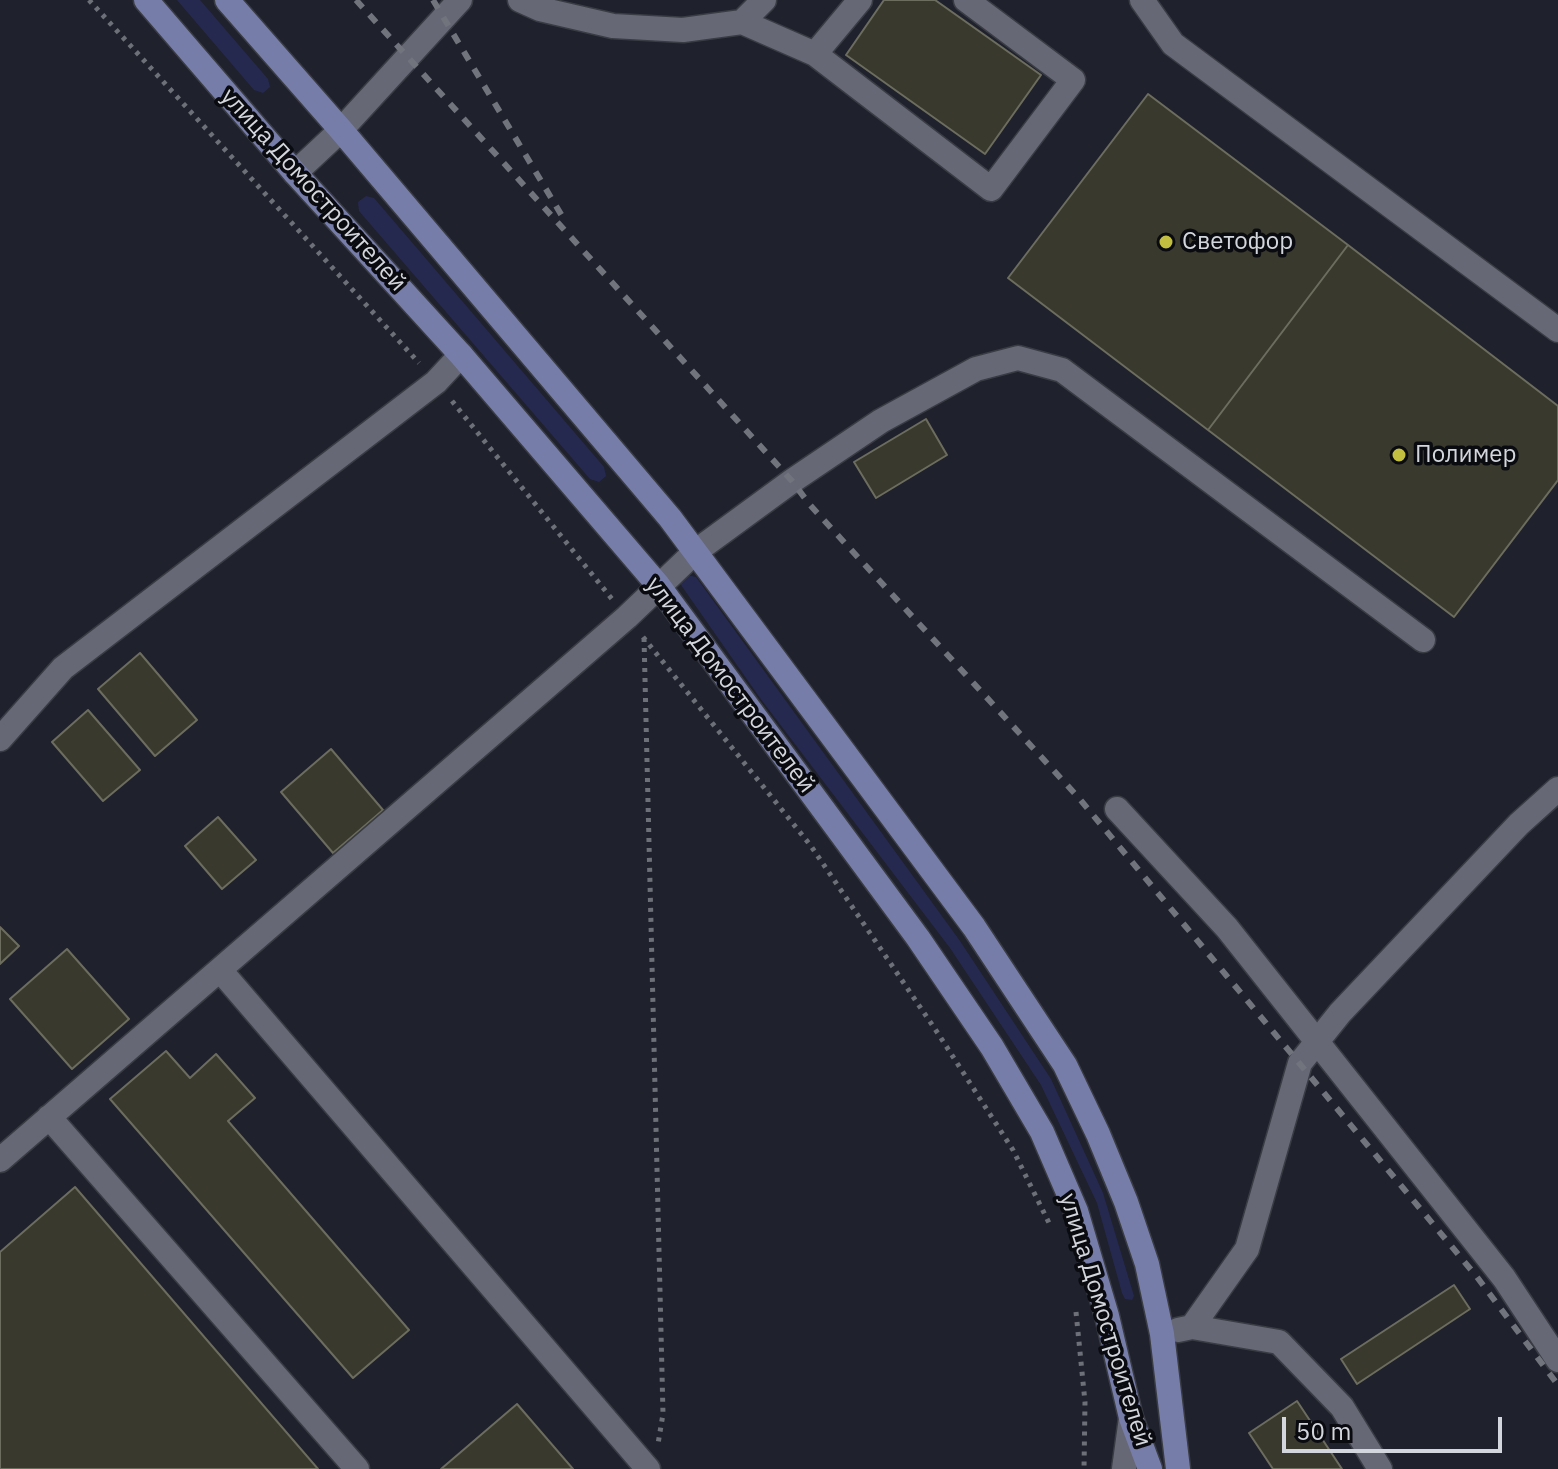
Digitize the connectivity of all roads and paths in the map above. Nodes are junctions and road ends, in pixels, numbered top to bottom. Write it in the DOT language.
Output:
graph roads {
  1 [pos="89,0"];
  2 [pos="146,0"];
  3 [pos="227,0"];
  4 [pos="460,0"];
  5 [pos="520,0"];
  6 [pos="764,0"];
  7 [pos="860,0"];
  8 [pos="966,0"];
  9 [pos="1142,0"];
  10 [pos="742,22"];
  11 [pos="815,54"];
  12 [pos="341,130"];
  13 [pos="295,173"];
  14 [pos="1558,330"];
  15 [pos="461,355"];
  16 [pos="436,382"];
  17 [pos="695,552"];
  18 [pos="658,585"];
  19 [pos="627,617"];
  20 [pos="643,637"];
  21 [pos="1423,640"];
  22 [pos="0,739"];
  23 [pos="1558,789"];
  24 [pos="1117,809"];
  25 [pos="220,970"];
  26 [pos="1317,1042"];
  27 [pos="49,1117"];
  28 [pos="0,1160"];
  29 [pos="1053,1233"];
  30 [pos="1075,1303"];
  31 [pos="1192,1327"];
  32 [pos="1162,1334"];
  33 [pos="1558,1360"];
  34 [pos="1131,1418"];
  35 [pos="652,1462"];
  36 [pos="357,1469"];
  37 [pos="1084,1469"];
  38 [pos="1124,1469"];
  39 [pos="1150,1469"];
  40 [pos="1178,1469"];
  41 [pos="1380,1469"];
  1 -- 16 [label="path"];
  2 -- 13 [label="main road, улица Домостроителей"];
  3 -- 12 [label="main road, улица Домостроителей"];
  4 -- 12 [label="street"];
  5 -- 10 [label="street"];
  6 -- 10 [label="street"];
  7 -- 11 [label="street"];
  8 -- 11 [label="street"];
  9 -- 14 [label="street"];
  10 -- 11 [label="street"];
  12 -- 13 [label="street"];
  12 -- 17 [label="main road, улица Домостроителей"];
  13 -- 15 [label="main road, улица Домостроителей"];
  15 -- 16 [label="street"];
  15 -- 18 [label="main road, улица Домостроителей"];
  16 -- 19 [label="path"];
  16 -- 22 [label="street"];
  17 -- 18 [label="street"];
  17 -- 21 [label="street"];
  17 -- 32 [label="main road, улица Домостроителей"];
  18 -- 19 [label="street"];
  18 -- 34 [label="main road, улица Домостроителей"];
  19 -- 20 [label="path"];
  19 -- 25 [label="street"];
  20 -- 29 [label="path"];
  20 -- 35 [label="path"];
  23 -- 26 [label="street"];
  24 -- 26 [label="street"];
  25 -- 27 [label="street"];
  25 -- 35 [label="street"];
  26 -- 31 [label="street"];
  26 -- 33 [label="street"];
  27 -- 28 [label="street"];
  27 -- 36 [label="street"];
  30 -- 37 [label="path"];
  31 -- 32 [label="street"];
  31 -- 41 [label="street"];
  32 -- 40 [label="main road, улица Домостроителей"];
  34 -- 38 [label="street"];
  34 -- 39 [label="main road, улица Домостроителей"];
}
